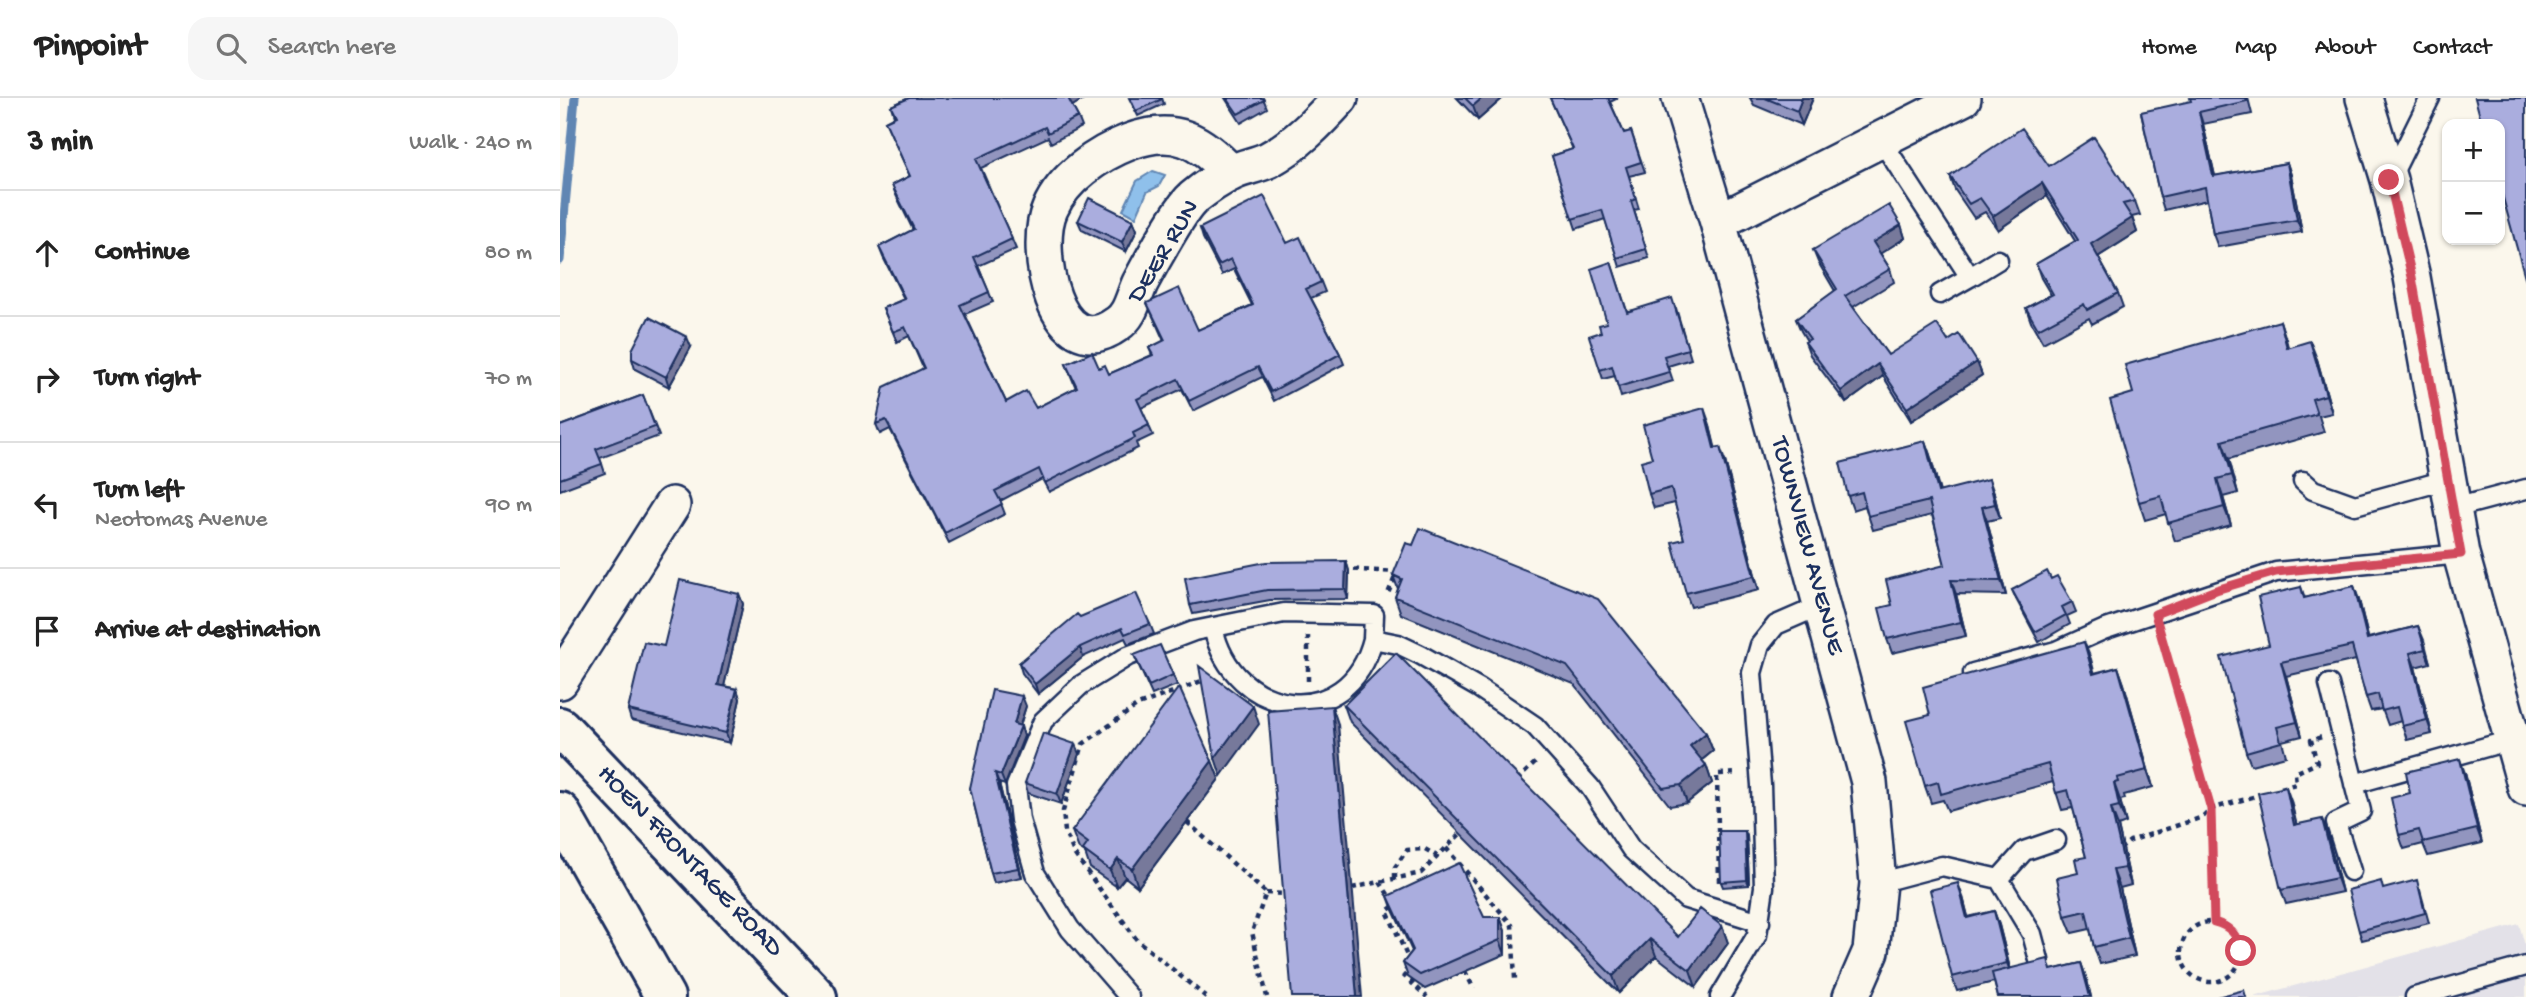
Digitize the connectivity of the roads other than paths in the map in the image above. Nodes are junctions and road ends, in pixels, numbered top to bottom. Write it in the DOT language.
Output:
graph roads {
  1 [pos="1340,98"];
  2 [pos="1680,98"];
  3 [pos="1963,98"];
  4 [pos="2364,98"];
  5 [pos="2430,98"];
  6 [pos="1881,140"];
  7 [pos="1231,173"];
  8 [pos="2389,180"];
  9 [pos="1718,222"];
  10 [pos="1998,260"];
  11 [pos="1970,277"];
  12 [pos="1940,294"];
  13 [pos="2303,481"];
  14 [pos="2526,489"];
  15 [pos="2449,495"];
  16 [pos="673,505"];
  17 [pos="2461,554"];
  18 [pos="1822,605"];
  19 [pos="1213,627"];
  20 [pos="1373,639"];
  21 [pos="1973,673"];
  22 [pos="560,681"];
  23 [pos="2329,684"];
  24 [pos="560,727"];
  25 [pos="2511,740"];
  26 [pos="2525,779"];
  27 [pos="2354,784"];
  28 [pos="560,812"];
  29 [pos="2056,840"];
  30 [pos="2351,871"];
  31 [pos="1999,880"];
  32 [pos="1878,883"];
  33 [pos="1760,922"];
  34 [pos="2039,960"];
  35 [pos="2526,967"];
  36 [pos="665,997"];
  37 [pos="817,997"];
  38 [pos="1129,997"];
  39 [pos="1720,997"];
  40 [pos="1851,997"];
  41 [pos="2415,997"];
  1 -- 7 [label="street, DEER RUN"];
  2 -- 9 [label="street, TOWNVIEW AVENUE"];
  3 -- 6 [label="street"];
  4 -- 8 [label="street"];
  5 -- 8 [label="lane"];
  6 -- 9 [label="street"];
  6 -- 11 [label="lane"];
  7 -- 7 [label="street, DEER RUN"];
  8 -- 15 [label="street"];
  9 -- 18 [label="street, TOWNVIEW AVENUE"];
  10 -- 11 [label="lane"];
  11 -- 12 [label="lane"];
  13 -- 15 [label="lane"];
  14 -- 15 [label="lane"];
  15 -- 17 [label="street"];
  16 -- 22 [label="street"];
  17 -- 21 [label="lane"];
  17 -- 25 [label="street"];
  18 -- 32 [label="street, TOWNVIEW AVENUE"];
  18 -- 33 [label="lane"];
  19 -- 20 [label="lane"];
  19 -- 20 [label="lane"];
  19 -- 38 [label="lane"];
  20 -- 33 [label="lane"];
  23 -- 27 [label="lane"];
  24 -- 37 [label="main road, HOEN FRONTAGE ROAD"];
  25 -- 26 [label="street"];
  25 -- 27 [label="lane"];
  27 -- 30 [label="lane"];
  28 -- 36 [label="main road"];
  29 -- 31 [label="lane"];
  31 -- 32 [label="lane"];
  31 -- 34 [label="lane"];
  32 -- 40 [label="street, TOWNVIEW AVENUE"];
  33 -- 39 [label="lane"];
  35 -- 41 [label="lane"];
}
